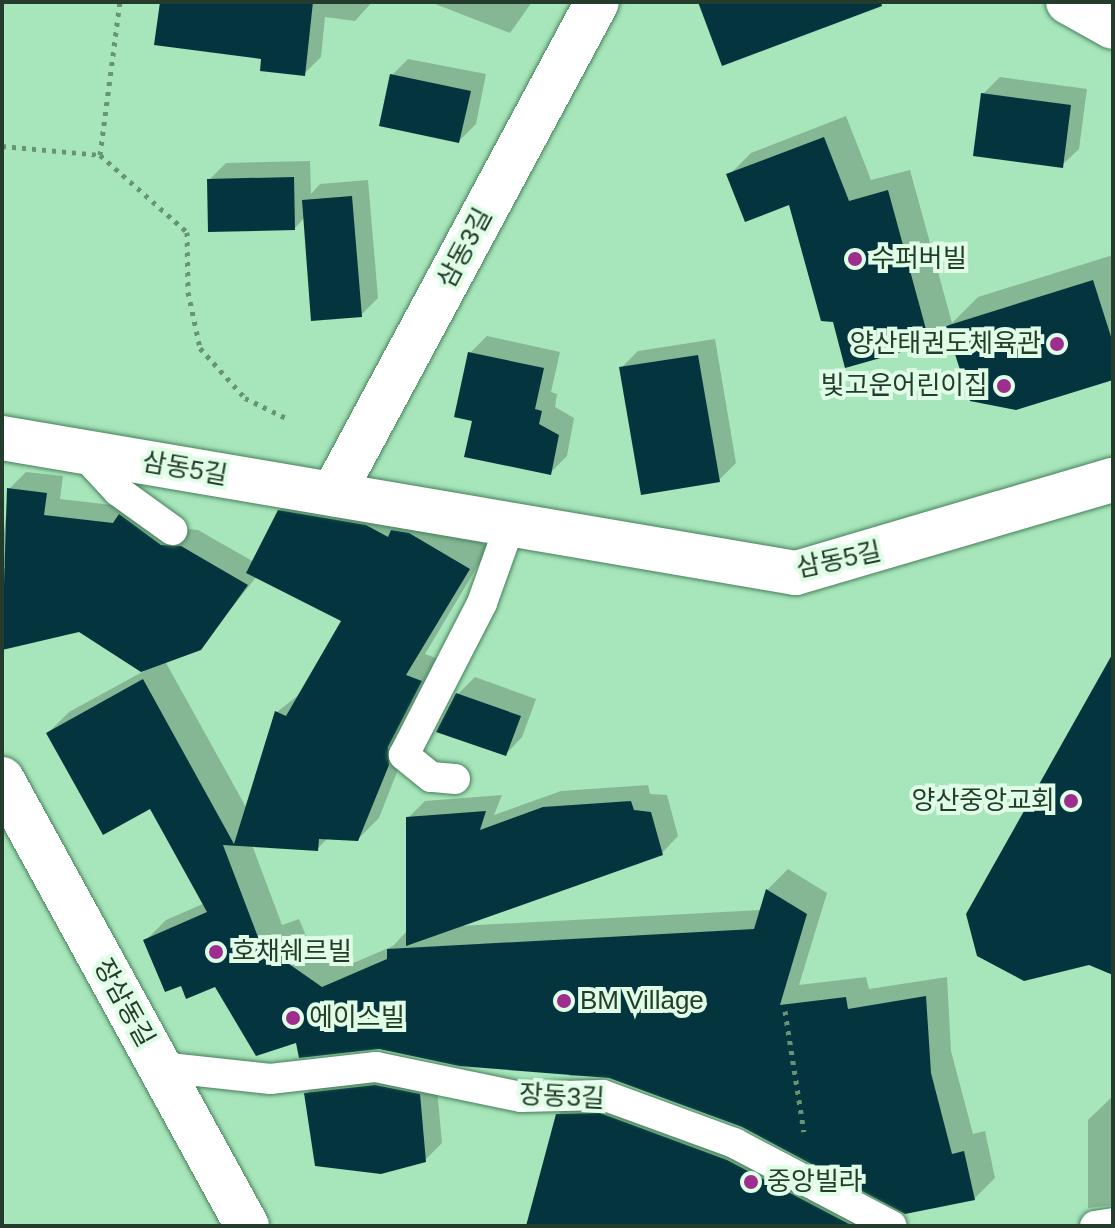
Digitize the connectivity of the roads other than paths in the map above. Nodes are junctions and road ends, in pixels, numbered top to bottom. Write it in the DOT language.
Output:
graph roads {
  1 [pos="597,2"];
  2 [pos="1068,2"];
  3 [pos="1113,27"];
  4 [pos="2,438"];
  5 [pos="81,451"];
  6 [pos="1113,480"];
  7 [pos="333,494"];
  8 [pos="510,525"];
  9 [pos="172,530"];
  10 [pos="2,779"];
  11 [pos="455,779"];
  12 [pos="14,837"];
  13 [pos="160,1067"];
  14 [pos="1113,1223"];
  15 [pos="247,1226"];
  16 [pos="892,1226"];
  17 [pos="1095,1226"];
  1 -- 7 [label="street, 삼동3길"];
  2 -- 3 [label="street"];
  4 -- 5 [label="street, 삼동5길"];
  5 -- 7 [label="street, 삼동5길"];
  5 -- 9 [label="lane"];
  6 -- 8 [label="street, 삼동5길"];
  7 -- 8 [label="street, 삼동5길"];
  8 -- 11 [label="lane"];
  10 -- 12 [label="street, 장삼동길"];
  12 -- 13 [label="street, 장삼동길"];
  13 -- 15 [label="street, 장삼동길"];
  13 -- 16 [label="lane, 장동3길"];
  14 -- 17 [label="lane"];
}
